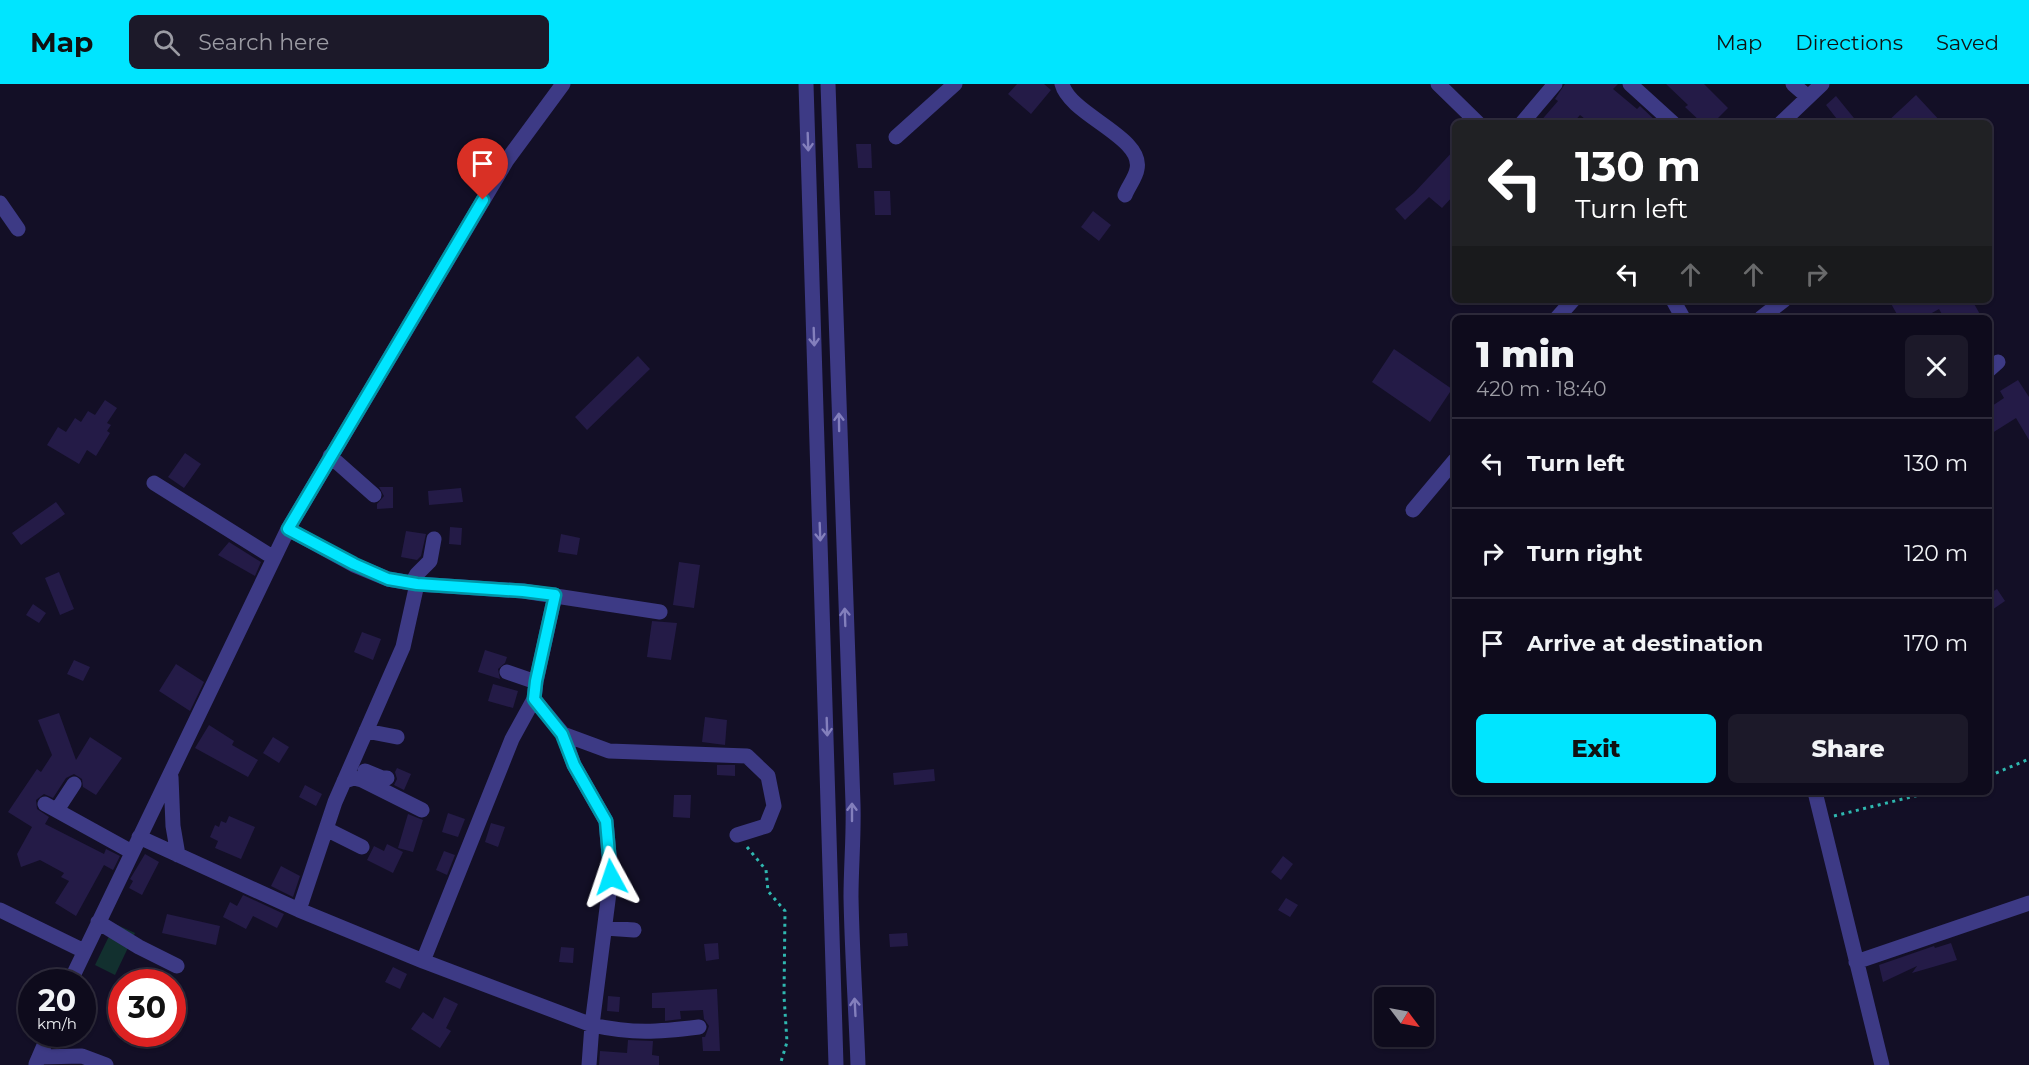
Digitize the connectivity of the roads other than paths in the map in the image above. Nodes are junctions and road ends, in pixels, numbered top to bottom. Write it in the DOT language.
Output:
graph roads {
  1 [pos="562,84"];
  2 [pos="806,84"];
  3 [pos="828,84"];
  4 [pos="956,84"];
  5 [pos="1062,84"];
  6 [pos="1438,84"];
  7 [pos="1555,84"];
  8 [pos="1630,84"];
  9 [pos="1793,84"];
  10 [pos="1822,84"];
  11 [pos="1808,98"];
  12 [pos="1475,120"];
  13 [pos="1525,120"];
  14 [pos="1669,120"];
  15 [pos="1784,120"];
  16 [pos="896,137"];
  17 [pos="1125,195"];
  18 [pos="0,203"];
  19 [pos="18,230"];
  20 [pos="1570,303"];
  21 [pos="1780,303"];
  22 [pos="1560,315"];
  23 [pos="1765,315"];
  24 [pos="330,456"];
  25 [pos="1452,464"];
  26 [pos="154,483"];
  27 [pos="374,495"];
  28 [pos="1413,510"];
  29 [pos="288,529"];
  30 [pos="434,539"];
  31 [pos="274,558"];
  32 [pos="415,584"];
  33 [pos="555,595"];
  34 [pos="660,612"];
  35 [pos="507,672"];
  36 [pos="536,681"];
  37 [pos="534,699"];
  38 [pos="366,731"];
  39 [pos="562,734"];
  40 [pos="397,737"];
  41 [pos="352,764"];
  42 [pos="171,771"];
  43 [pos="387,778"];
  44 [pos="344,781"];
  45 [pos="74,784"];
  46 [pos="1816,795"];
  47 [pos="422,810"];
  48 [pos="326,829"];
  49 [pos="737,835"];
  50 [pos="139,837"];
  51 [pos="362,847"];
  52 [pos="132,852"];
  53 [pos="178,855"];
  54 [pos="2029,903"];
  55 [pos="0,910"];
  56 [pos="299,910"];
  57 [pos="98,922"];
  58 [pos="605,928"];
  59 [pos="634,930"];
  60 [pos="84,951"];
  61 [pos="423,961"];
  62 [pos="1856,962"];
  63 [pos="177,966"];
  64 [pos="76,969"];
  65 [pos="592,1025"];
  66 [pos="699,1027"];
  67 [pos="43,1047"];
  68 [pos="37,1061"];
  69 [pos="106,1065"];
  70 [pos="589,1065"];
  71 [pos="836,1065"];
  72 [pos="858,1065"];
  73 [pos="1882,1065"];
  1 -- 24 [label="street"];
  2 -- 71 [label="street, one-way"];
  72 -- 3 [label="street, one-way"];
  4 -- 16 [label="street"];
  5 -- 17 [label="street"];
  6 -- 12 [label="street"];
  7 -- 13 [label="street"];
  8 -- 14 [label="street"];
  9 -- 11 [label="street"];
  10 -- 11 [label="street"];
  11 -- 15 [label="street"];
  18 -- 19 [label="street"];
  20 -- 22 [label="street"];
  21 -- 23 [label="street"];
  24 -- 27 [label="street"];
  24 -- 29 [label="street"];
  25 -- 28 [label="street"];
  26 -- 31 [label="street"];
  29 -- 31 [label="street"];
  29 -- 32 [label="street"];
  30 -- 32 [label="street"];
  31 -- 42 [label="street"];
  32 -- 33 [label="street"];
  32 -- 38 [label="street"];
  33 -- 34 [label="street"];
  33 -- 36 [label="street"];
  35 -- 36 [label="street"];
  36 -- 37 [label="street"];
  37 -- 39 [label="street"];
  37 -- 61 [label="street"];
  38 -- 40 [label="street"];
  38 -- 41 [label="street"];
  39 -- 49 [label="street"];
  39 -- 58 [label="street"];
  41 -- 43 [label="street"];
  41 -- 44 [label="street"];
  42 -- 50 [label="street"];
  42 -- 53 [label="street"];
  44 -- 47 [label="street"];
  44 -- 48 [label="street"];
  45 -- 52 [label="street"];
  46 -- 62 [label="street"];
  48 -- 51 [label="street"];
  48 -- 56 [label="street"];
  50 -- 52 [label="street"];
  50 -- 53 [label="street"];
  52 -- 57 [label="street"];
  53 -- 56 [label="street"];
  54 -- 62 [label="street"];
  55 -- 60 [label="street"];
  56 -- 61 [label="street"];
  57 -- 60 [label="street"];
  57 -- 63 [label="street"];
  58 -- 59 [label="street"];
  58 -- 65 [label="street"];
  60 -- 64 [label="street"];
  61 -- 65 [label="street"];
  62 -- 73 [label="street"];
  65 -- 66 [label="street"];
  65 -- 70 [label="street"];
  67 -- 68 [label="street"];
  68 -- 69 [label="street"];
}
